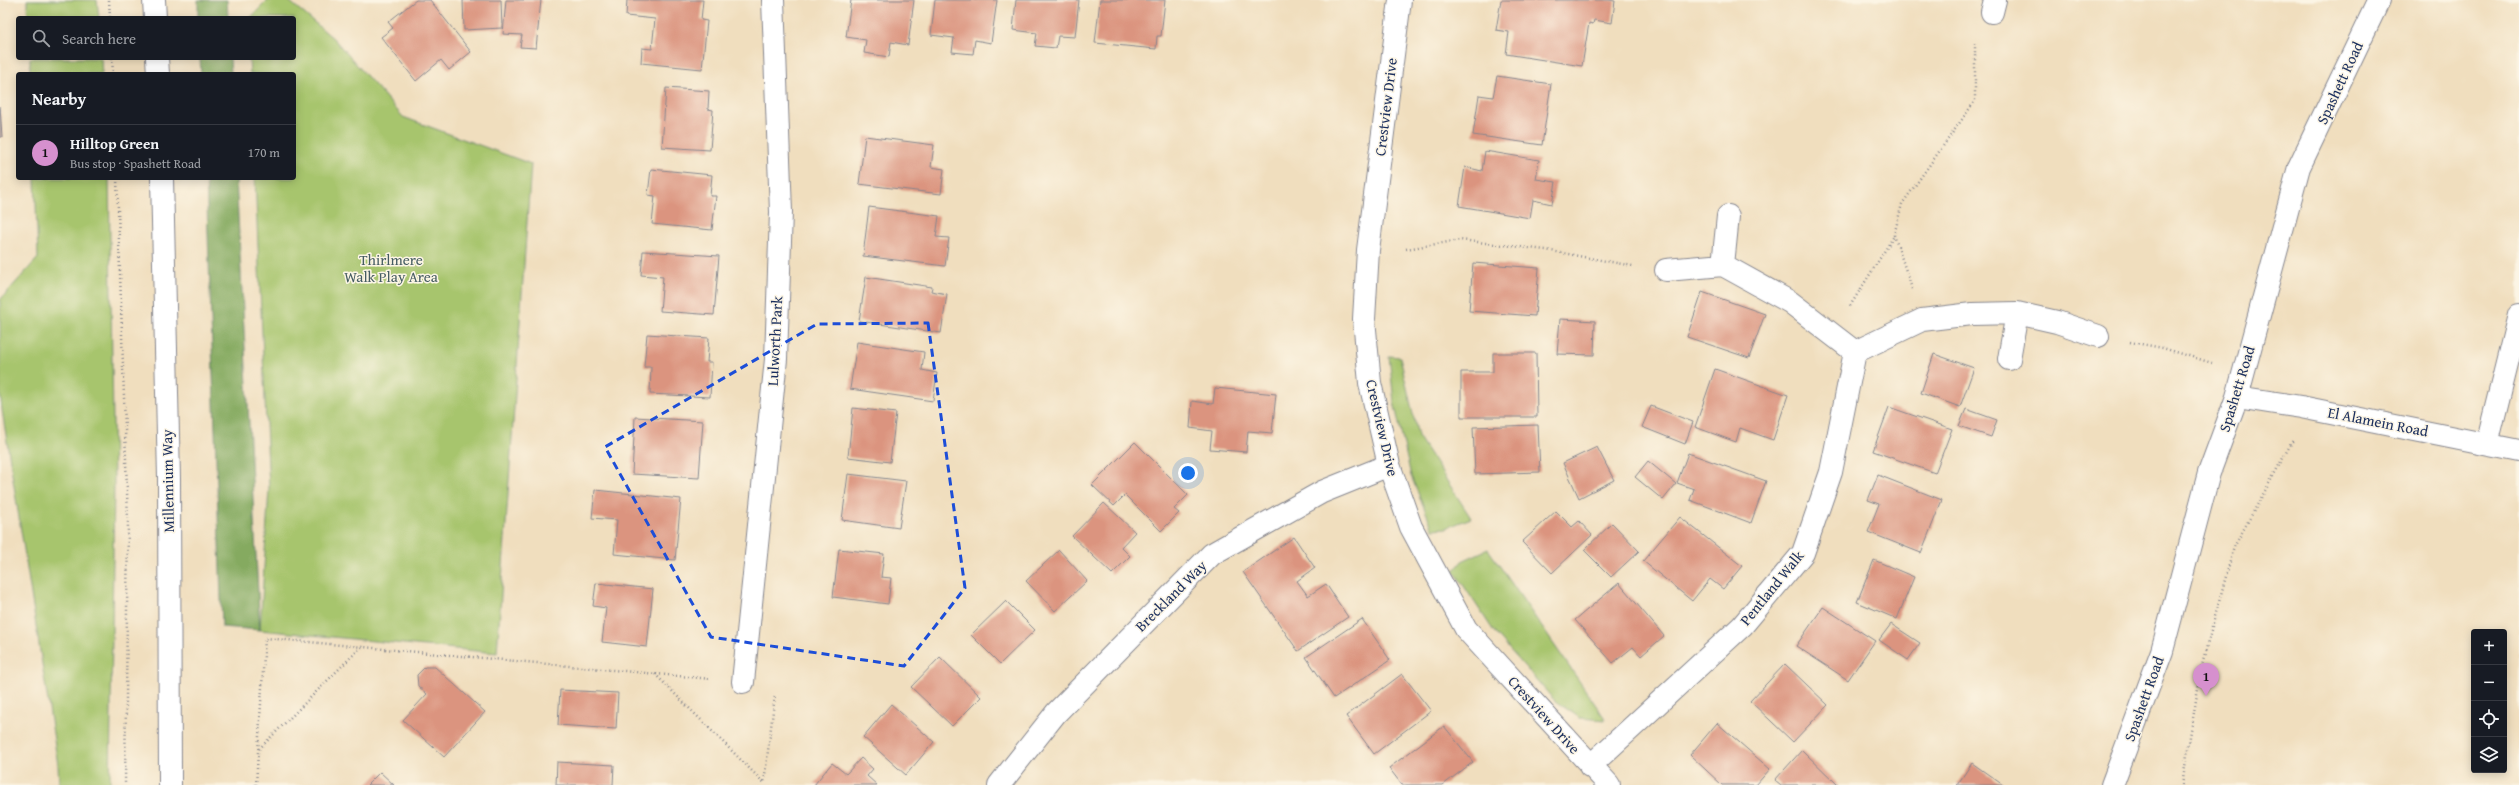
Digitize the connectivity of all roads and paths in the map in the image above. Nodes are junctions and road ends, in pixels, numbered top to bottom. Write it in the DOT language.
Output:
graph roads {
  1 [pos="109,0"];
  2 [pos="154,0"];
  3 [pos="773,0"];
  4 [pos="1400,0"];
  5 [pos="2379,0"];
  6 [pos="1994,6"];
  7 [pos="110,16"];
  8 [pos="155,16"];
  9 [pos="112,60"];
  10 [pos="157,60"];
  11 [pos="113,72"];
  12 [pos="158,72"];
  13 [pos="117,180"];
  14 [pos="162,180"];
  15 [pos="1728,216"];
  16 [pos="1894,235"];
  17 [pos="1406,249"];
  18 [pos="1723,265"];
  19 [pos="1666,270"];
  20 [pos="2017,313"];
  21 [pos="2519,315"];
  22 [pos="1922,320"];
  23 [pos="1833,333"];
  24 [pos="2098,336"];
  25 [pos="1855,352"];
  26 [pos="2009,359"];
  27 [pos="2244,370"];
  28 [pos="2237,397"];
  29 [pos="2301,407"];
  30 [pos="2487,444"];
  31 [pos="2519,451"];
  32 [pos="1389,465"];
  33 [pos="362,646"];
  34 [pos="655,674"];
  35 [pos="743,682"];
  36 [pos="259,749"];
  37 [pos="1590,766"];
  38 [pos="765,784"];
  39 [pos="125,785"];
  40 [pos="170,785"];
  41 [pos="256,785"];
  42 [pos="1000,785"];
  43 [pos="1609,785"];
  44 [pos="2112,785"];
  45 [pos="2182,785"];
  1 -- 7 [label="path"];
  2 -- 8 [label="main road"];
  3 -- 35 [label="main road, Lulworth Park"];
  4 -- 32 [label="main road, Crestview Drive"];
  5 -- 27 [label="main road, Spashett Road"];
  6 -- 16 [label="path"];
  9 -- 11 [label="path"];
  10 -- 12 [label="main road"];
  13 -- 39 [label="path"];
  14 -- 40 [label="main road, Millennium Way"];
  15 -- 18 [label="main road"];
  16 -- 22 [label="path"];
  16 -- 23 [label="path"];
  17 -- 19 [label="path"];
  18 -- 19 [label="main road"];
  18 -- 23 [label="main road"];
  20 -- 22 [label="main road"];
  20 -- 24 [label="main road"];
  20 -- 26 [label="main road"];
  21 -- 30 [label="main road"];
  22 -- 25 [label="main road"];
  23 -- 25 [label="main road"];
  24 -- 27 [label="path"];
  25 -- 37 [label="main road, Pentland Walk"];
  27 -- 28 [label="main road, Spashett Road"];
  28 -- 29 [label="main road, El Alamein Road"];
  28 -- 44 [label="main road, Spashett Road"];
  29 -- 30 [label="main road, El Alamein Road"];
  29 -- 45 [label="path"];
  30 -- 31 [label="main road, El Alamein Road"];
  32 -- 37 [label="main road, Crestview Drive"];
  32 -- 42 [label="main road, Breckland Way"];
  33 -- 34 [label="path"];
  33 -- 36 [label="path"];
  33 -- 36 [label="path"];
  34 -- 35 [label="path"];
  34 -- 38 [label="path"];
  35 -- 38 [label="path"];
  36 -- 41 [label="path"];
  37 -- 43 [label="main road, Crestview Drive"];
}
